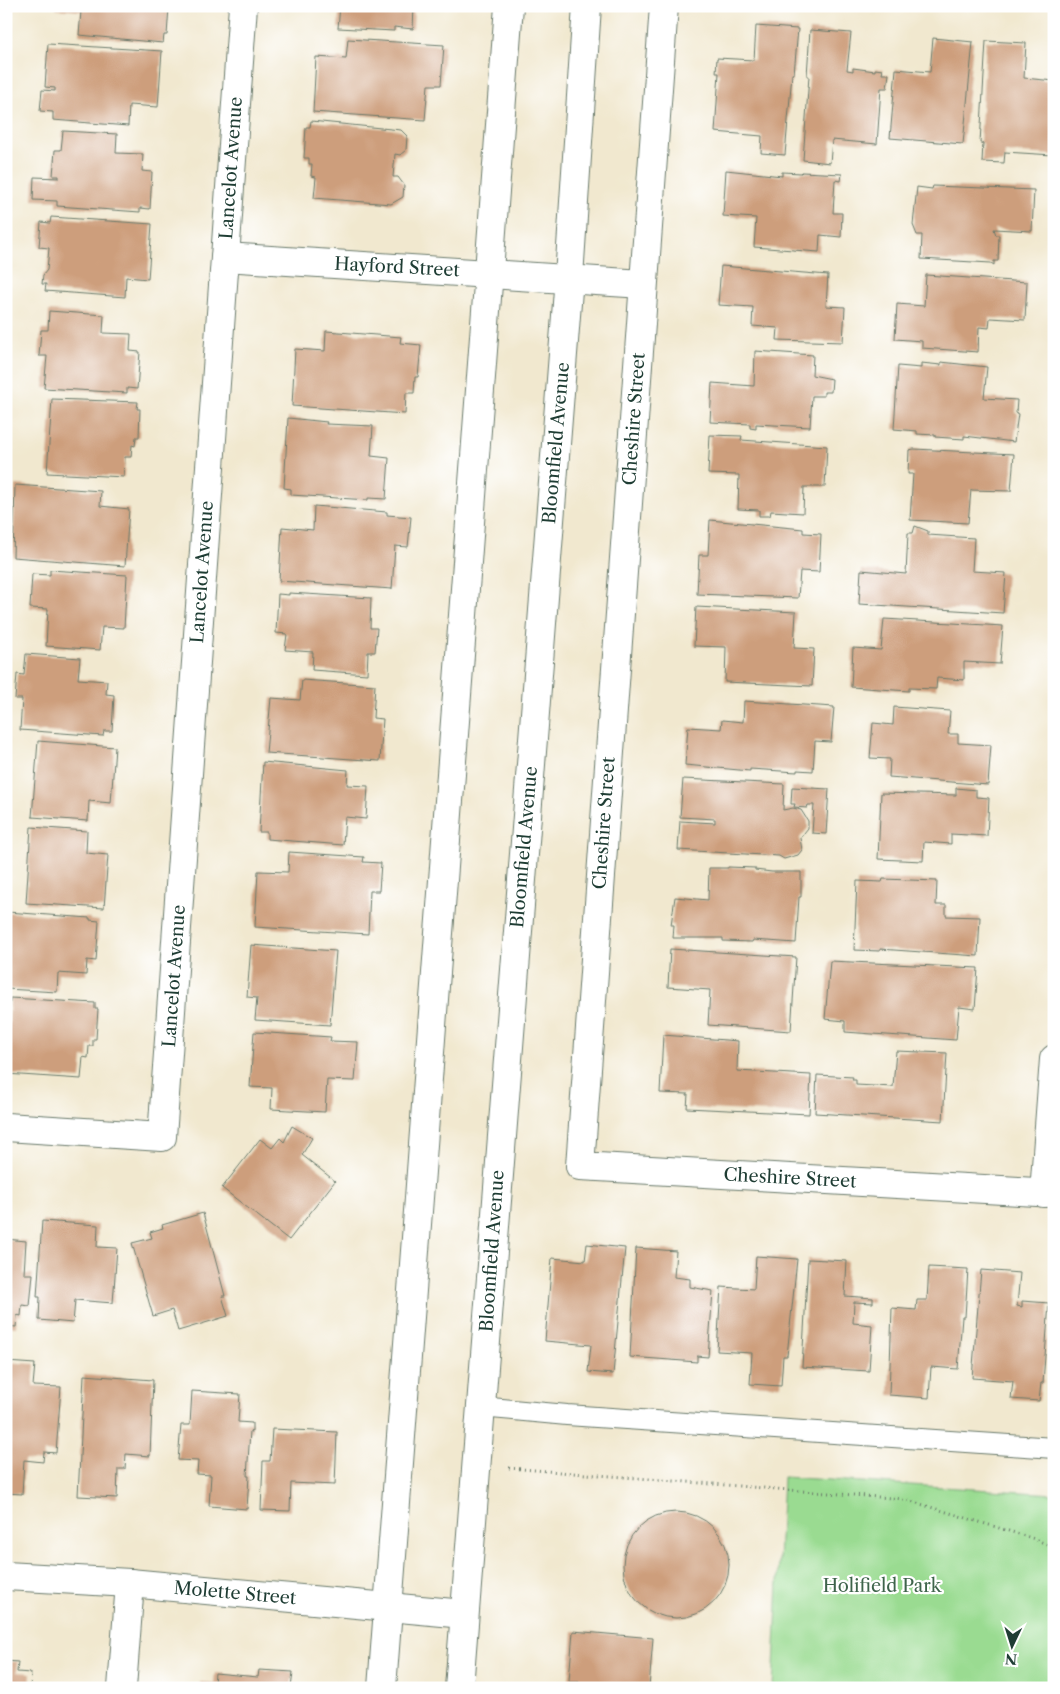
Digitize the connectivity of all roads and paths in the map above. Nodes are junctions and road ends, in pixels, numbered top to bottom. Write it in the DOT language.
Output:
graph roads {
  1 [pos="242,6"];
  2 [pos="509,6"];
  3 [pos="587,6"];
  4 [pos="664,6"];
  5 [pos="225,257"];
  6 [pos="490,272"];
  7 [pos="569,277"];
  8 [pos="643,284"];
  9 [pos="1054,1059"];
  10 [pos="6,1127"];
  11 [pos="1049,1193"];
  12 [pos="480,1407"];
  13 [pos="1054,1448"];
  14 [pos="475,1466"];
  15 [pos="1054,1548"];
  16 [pos="6,1576"];
  17 [pos="130,1583"];
  18 [pos="387,1607"];
  19 [pos="464,1614"];
  20 [pos="122,1688"];
  21 [pos="382,1688"];
  22 [pos="459,1688"];
  1 -- 5 [label="street, Lancelot Avenue"];
  2 -- 6 [label="street"];
  3 -- 7 [label="street, Bloomfield Avenue"];
  4 -- 8 [label="street, Cheshire Street"];
  5 -- 6 [label="street, Hayford Street"];
  5 -- 10 [label="street, Lancelot Avenue"];
  6 -- 7 [label="street, Hayford Street"];
  6 -- 18 [label="street"];
  7 -- 8 [label="street, Hayford Street"];
  7 -- 12 [label="street, Bloomfield Avenue"];
  8 -- 11 [label="street, Cheshire Street"];
  9 -- 11 [label="street"];
  12 -- 13 [label="lane"];
  12 -- 14 [label="street, Bloomfield Avenue"];
  14 -- 15 [label="path"];
  14 -- 19 [label="street, Bloomfield Avenue"];
  16 -- 17 [label="street, Molette Street"];
  17 -- 18 [label="street, Molette Street"];
  17 -- 20 [label="street"];
  18 -- 19 [label="street, Molette Street"];
  18 -- 21 [label="street"];
  19 -- 22 [label="street, Bloomfield Avenue"];
}
